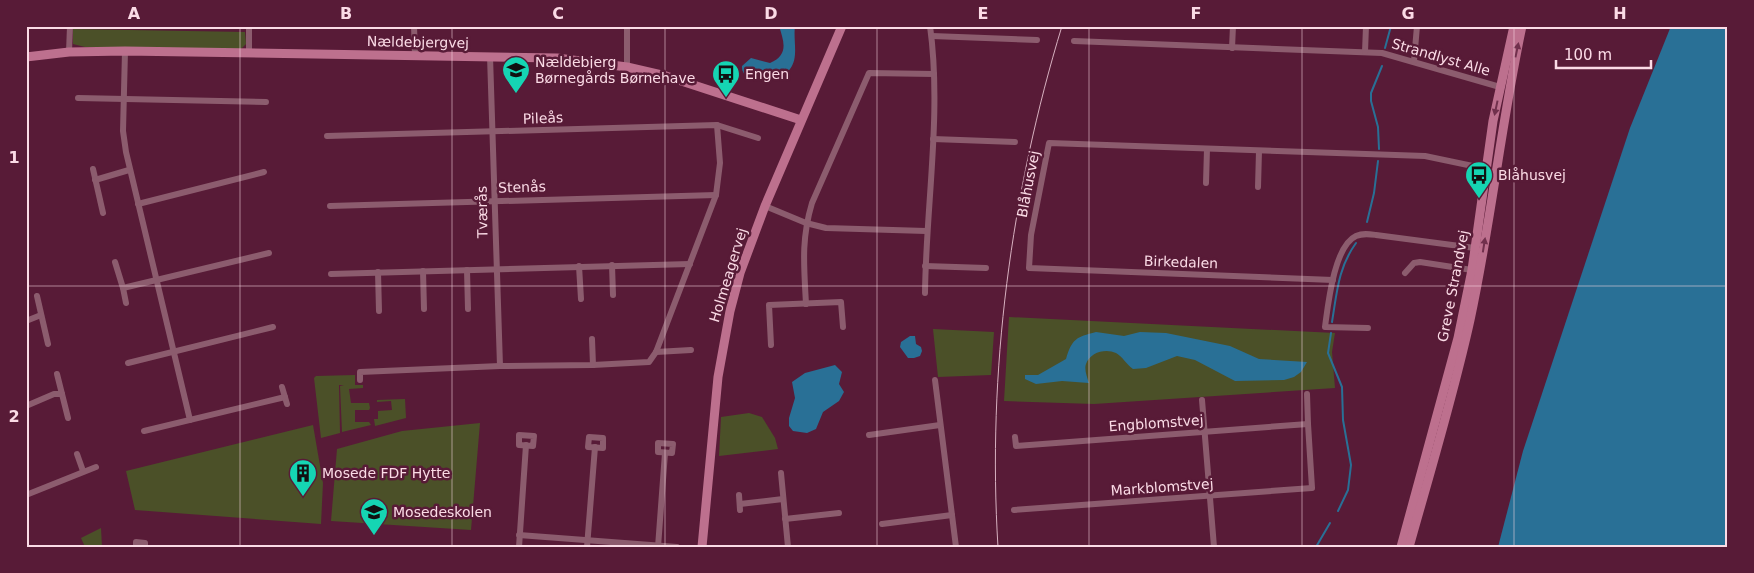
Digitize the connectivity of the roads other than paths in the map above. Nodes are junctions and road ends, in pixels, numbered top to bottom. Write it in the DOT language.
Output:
graph roads {
  1 [pos="70,26"];
  2 [pos="249,26"];
  3 [pos="414,26"];
  4 [pos="627,26"];
  5 [pos="842,26"];
  6 [pos="930,26"];
  7 [pos="1233,26"];
  8 [pos="1366,26"];
  9 [pos="1417,26"];
  10 [pos="1514,26"];
  11 [pos="1522,26"];
  12 [pos="932,36"];
  13 [pos="1037,40"];
  14 [pos="1074,41"];
  15 [pos="1232,48"];
  16 [pos="125,51"];
  17 [pos="69,52"];
  18 [pos="1365,52"];
  19 [pos="249,53"];
  20 [pos="415,55"];
  21 [pos="490,56"];
  22 [pos="26,58"];
  23 [pos="1414,61"];
  24 [pos="627,67"];
  25 [pos="934,74"];
  26 [pos="1500,87"];
  27 [pos="78,98"];
  28 [pos="124,99"];
  29 [pos="266,102"];
  30 [pos="802,120"];
  31 [pos="717,124"];
  32 [pos="493,132"];
  33 [pos="327,136"];
  34 [pos="758,138"];
  35 [pos="932,139"];
  36 [pos="1015,142"];
  37 [pos="1207,149"];
  38 [pos="1259,151"];
  39 [pos="1487,169"];
  40 [pos="93,170"];
  41 [pos="129,170"];
  42 [pos="264,172"];
  43 [pos="95,180"];
  44 [pos="1206,183"];
  45 [pos="1258,187"];
  46 [pos="716,195"];
  47 [pos="495,200"];
  48 [pos="138,204"];
  49 [pos="330,206"];
  50 [pos="765,206"];
  51 [pos="103,213"];
  52 [pos="806,223"];
  53 [pos="926,231"];
  54 [pos="1475,248"];
  55 [pos="269,253"];
  56 [pos="115,262"];
  57 [pos="690,264"];
  58 [pos="612,265"];
  59 [pos="579,266"];
  60 [pos="925,266"];
  61 [pos="986,268"];
  62 [pos="1029,268"];
  63 [pos="496,269"];
  64 [pos="467,270"];
  65 [pos="1472,270"];
  66 [pos="423,271"];
  67 [pos="378,272"];
  68 [pos="1405,272"];
  69 [pos="331,274"];
  70 [pos="157,279"];
  71 [pos="1332,280"];
  72 [pos="123,288"];
  73 [pos="925,293"];
  74 [pos="613,295"];
  75 [pos="37,296"];
  76 [pos="582,299"];
  77 [pos="126,303"];
  78 [pos="806,304"];
  79 [pos="468,308"];
  80 [pos="424,309"];
  81 [pos="379,311"];
  82 [pos="41,315"];
  83 [pos="26,321"];
  84 [pos="273,327"];
  85 [pos="843,327"];
  86 [pos="1368,328"];
  87 [pos="592,339"];
  88 [pos="48,344"];
  89 [pos="771,345"];
  90 [pos="174,350"];
  91 [pos="691,350"];
  92 [pos="656,352"];
  93 [pos="128,363"];
  94 [pos="593,365"];
  95 [pos="500,366"];
  96 [pos="56,374"];
  97 [pos="360,380"];
  98 [pos="935,380"];
  99 [pos="282,387"];
  100 [pos="62,394"];
  101 [pos="1307,394"];
  102 [pos="1202,400"];
  103 [pos="26,406"];
  104 [pos="68,418"];
  105 [pos="190,420"];
  106 [pos="1308,424"];
  107 [pos="940,425"];
  108 [pos="144,431"];
  109 [pos="1204,432"];
  110 [pos="869,435"];
  111 [pos="1015,437"];
  112 [pos="526,446"];
  113 [pos="595,447"];
  114 [pos="665,453"];
  115 [pos="77,454"];
  116 [pos="96,467"];
  117 [pos="82,471"];
  118 [pos="781,473"];
  119 [pos="26,495"];
  120 [pos="739,495"];
  121 [pos="1210,496"];
  122 [pos="783,499"];
  123 [pos="1014,510"];
  124 [pos="839,513"];
  125 [pos="952,515"];
  126 [pos="785,519"];
  127 [pos="882,524"];
  128 [pos="520,535"];
  129 [pos="588,543"];
  130 [pos="658,546"];
  131 [pos="136,547"];
  132 [pos="145,547"];
  133 [pos="519,547"];
  134 [pos="677,547"];
  135 [pos="702,547"];
  136 [pos="788,547"];
  137 [pos="956,547"];
  138 [pos="1214,547"];
  139 [pos="1401,547"];
  140 [pos="1409,547"];
  1 -- 17 [label="street"];
  2 -- 19 [label="street"];
  3 -- 20 [label="street"];
  4 -- 24 [label="street"];
  5 -- 30 [label="street, Holmeagervej"];
  6 -- 12 [label="street"];
  7 -- 15 [label="street"];
  8 -- 18 [label="street"];
  9 -- 23 [label="street"];
  10 -- 26 [label="street, Greve Strandvej"];
  140 -- 11 [label="street, Greve Strandvej, one-way"];
  12 -- 13 [label="street"];
  12 -- 25 [label="street"];
  14 -- 15 [label="street, Strandlyst Alle"];
  15 -- 18 [label="street, Strandlyst Alle"];
  16 -- 17 [label="street, Nældebjergvej"];
  16 -- 19 [label="street, Nældebjergvej"];
  16 -- 28 [label="street"];
  17 -- 22 [label="street, Nældebjergvej"];
  18 -- 23 [label="street, Strandlyst Alle"];
  19 -- 20 [label="street, Nældebjergvej"];
  20 -- 21 [label="street, Nældebjergvej"];
  21 -- 24 [label="street, Nældebjergvej"];
  21 -- 32 [label="street, Tværås"];
  23 -- 26 [label="street, Strandlyst Alle"];
  24 -- 30 [label="street, Nældebjergvej"];
  25 -- 35 [label="street"];
  25 -- 52 [label="street"];
  26 -- 39 [label="street, Greve Strandvej, one-way"];
  27 -- 28 [label="street"];
  28 -- 29 [label="street"];
  28 -- 41 [label="street"];
  30 -- 50 [label="street, Holmeagervej"];
  31 -- 32 [label="street, Pileås"];
  31 -- 34 [label="street, Pileås"];
  31 -- 46 [label="street"];
  32 -- 33 [label="street, Pileås"];
  32 -- 47 [label="street, Tværås"];
  35 -- 36 [label="street"];
  35 -- 53 [label="street"];
  37 -- 38 [label="street, Blåhusvej"];
  37 -- 44 [label="street"];
  37 -- 62 [label="street, Blåhusvej"];
  38 -- 39 [label="street, Blåhusvej"];
  38 -- 45 [label="street"];
  39 -- 54 [label="street, Greve Strandvej"];
  40 -- 43 [label="street"];
  41 -- 43 [label="street"];
  41 -- 48 [label="street"];
  42 -- 48 [label="street"];
  43 -- 51 [label="street"];
  46 -- 47 [label="street, Stenås"];
  46 -- 57 [label="street"];
  47 -- 49 [label="street, Stenås"];
  47 -- 63 [label="street, Tværås"];
  48 -- 70 [label="street"];
  50 -- 52 [label="street"];
  50 -- 135 [label="street, Holmeagervej"];
  52 -- 53 [label="street"];
  52 -- 78 [label="street"];
  53 -- 60 [label="street"];
  54 -- 65 [label="street, Greve Strandvej"];
  54 -- 71 [label="street"];
  55 -- 70 [label="street"];
  56 -- 72 [label="street"];
  57 -- 58 [label="street"];
  57 -- 92 [label="street"];
  58 -- 59 [label="street"];
  58 -- 74 [label="street"];
  59 -- 63 [label="street"];
  59 -- 76 [label="street"];
  60 -- 61 [label="street"];
  60 -- 73 [label="street"];
  62 -- 71 [label="street, Birkedalen"];
  63 -- 64 [label="street"];
  63 -- 95 [label="street, Tværås"];
  64 -- 66 [label="street"];
  64 -- 79 [label="street"];
  65 -- 68 [label="street"];
  65 -- 139 [label="street, Greve Strandvej"];
  66 -- 67 [label="street"];
  66 -- 80 [label="street"];
  67 -- 69 [label="street"];
  67 -- 81 [label="street"];
  70 -- 72 [label="street"];
  70 -- 90 [label="street"];
  71 -- 86 [label="street"];
  72 -- 77 [label="street"];
  75 -- 82 [label="street"];
  78 -- 85 [label="street"];
  78 -- 89 [label="street"];
  82 -- 83 [label="street"];
  82 -- 88 [label="street"];
  84 -- 90 [label="street"];
  87 -- 94 [label="street"];
  90 -- 93 [label="street"];
  90 -- 105 [label="street"];
  91 -- 92 [label="street"];
  92 -- 94 [label="street"];
  94 -- 95 [label="street"];
  95 -- 97 [label="street"];
  96 -- 100 [label="street"];
  98 -- 107 [label="street"];
  99 -- 105 [label="street"];
  100 -- 103 [label="street"];
  100 -- 104 [label="street"];
  101 -- 106 [label="street"];
  102 -- 109 [label="street"];
  105 -- 108 [label="street"];
  106 -- 109 [label="street, Engblomstvej"];
  106 -- 121 [label="street, Markblomstvej"];
  107 -- 110 [label="street"];
  107 -- 125 [label="street"];
  109 -- 111 [label="street, Engblomstvej"];
  109 -- 121 [label="street"];
  112 -- 128 [label="street"];
  113 -- 129 [label="street"];
  114 -- 130 [label="street"];
  115 -- 117 [label="street"];
  116 -- 117 [label="street"];
  117 -- 119 [label="street"];
  118 -- 122 [label="street"];
  120 -- 122 [label="street"];
  121 -- 123 [label="street, Markblomstvej"];
  121 -- 138 [label="street"];
  122 -- 126 [label="street"];
  124 -- 126 [label="street"];
  125 -- 127 [label="street"];
  125 -- 137 [label="street"];
  126 -- 136 [label="street"];
  128 -- 129 [label="street"];
  128 -- 133 [label="street"];
  129 -- 130 [label="street"];
  130 -- 134 [label="street"];
  131 -- 132 [label="street"];
}
